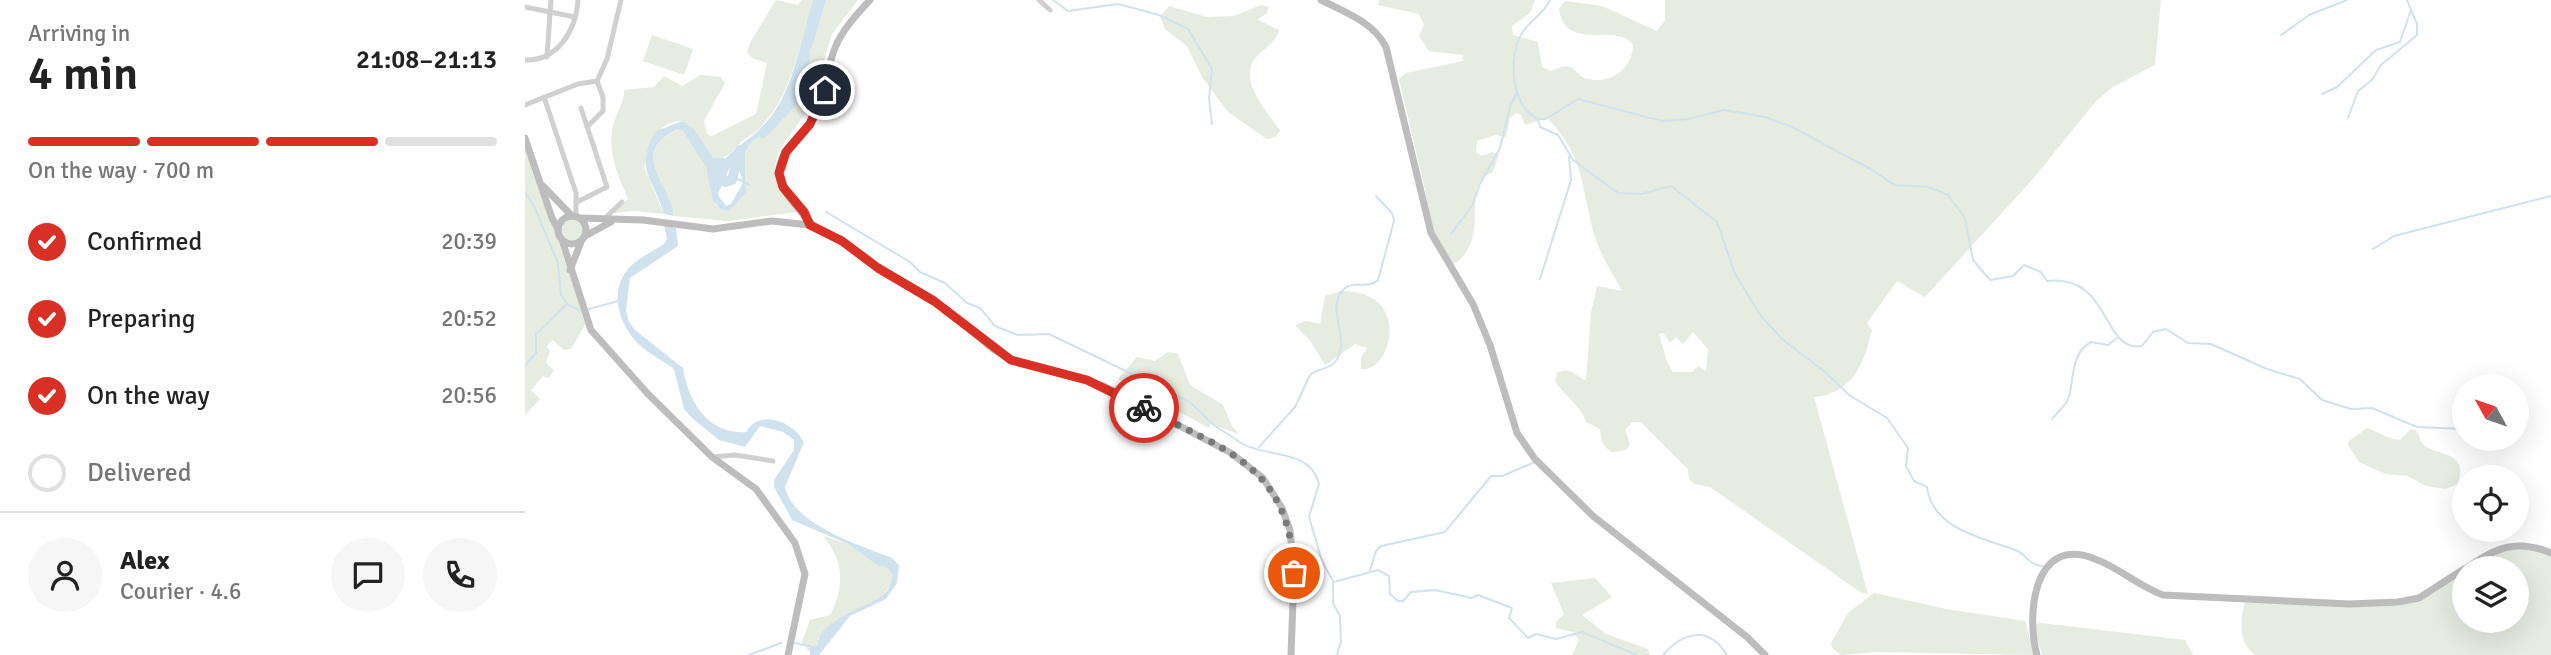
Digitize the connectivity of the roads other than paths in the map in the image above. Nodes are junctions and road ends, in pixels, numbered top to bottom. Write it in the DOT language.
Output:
graph roads {
  1 [pos="551,0"];
  2 [pos="578,0"];
  3 [pos="621,0"];
  4 [pos="870,0"];
  5 [pos="1039,0"];
  6 [pos="1321,0"];
  7 [pos="525,7"];
  8 [pos="1050,10"];
  9 [pos="550,12"];
  10 [pos="575,17"];
  11 [pos="547,57"];
  12 [pos="525,60"];
  13 [pos="597,80"];
  14 [pos="544,97"];
  15 [pos="525,105"];
  16 [pos="581,108"];
  17 [pos="587,127"];
  18 [pos="525,138"];
  19 [pos="541,184"];
  20 [pos="577,202"];
  21 [pos="622,202"];
  22 [pos="576,217"];
  23 [pos="603,220"];
  24 [pos="615,221"];
  25 [pos="810,225"];
  26 [pos="558,229"];
  27 [pos="584,239"];
  28 [pos="562,240"];
  29 [pos="570,271"];
  30 [pos="712,457"];
  31 [pos="773,461"];
  32 [pos="2551,553"];
  33 [pos="2487,556"];
  34 [pos="2452,576"];
  35 [pos="788,655"];
  36 [pos="1291,655"];
  37 [pos="1765,655"];
  38 [pos="2037,655"];
  1 -- 9 [label="street"];
  2 -- 10 [label="street"];
  3 -- 13 [label="street"];
  4 -- 25 [label="street"];
  5 -- 8 [label="street"];
  6 -- 37 [label="street"];
  7 -- 9 [label="street"];
  9 -- 10 [label="street"];
  9 -- 11 [label="street"];
  10 -- 11 [label="street"];
  11 -- 12 [label="street"];
  13 -- 14 [label="street"];
  13 -- 17 [label="street"];
  14 -- 15 [label="street"];
  14 -- 20 [label="street"];
  16 -- 17 [label="street"];
  17 -- 20 [label="street"];
  18 -- 19 [label="street"];
  19 -- 22 [label="street"];
  19 -- 26 [label="street"];
  20 -- 22 [label="street"];
  21 -- 23 [label="street"];
  22 -- 23 [label="street"];
  22 -- 26 [label="street"];
  22 -- 27 [label="street"];
  23 -- 24 [label="street"];
  24 -- 25 [label="street"];
  24 -- 27 [label="street"];
  25 -- 36 [label="street"];
  26 -- 28 [label="street"];
  27 -- 28 [label="street"];
  27 -- 29 [label="street"];
  28 -- 29 [label="street"];
  29 -- 30 [label="street"];
  30 -- 31 [label="street"];
  30 -- 35 [label="street"];
  32 -- 33 [label="street"];
  34 -- 38 [label="street"];
}
